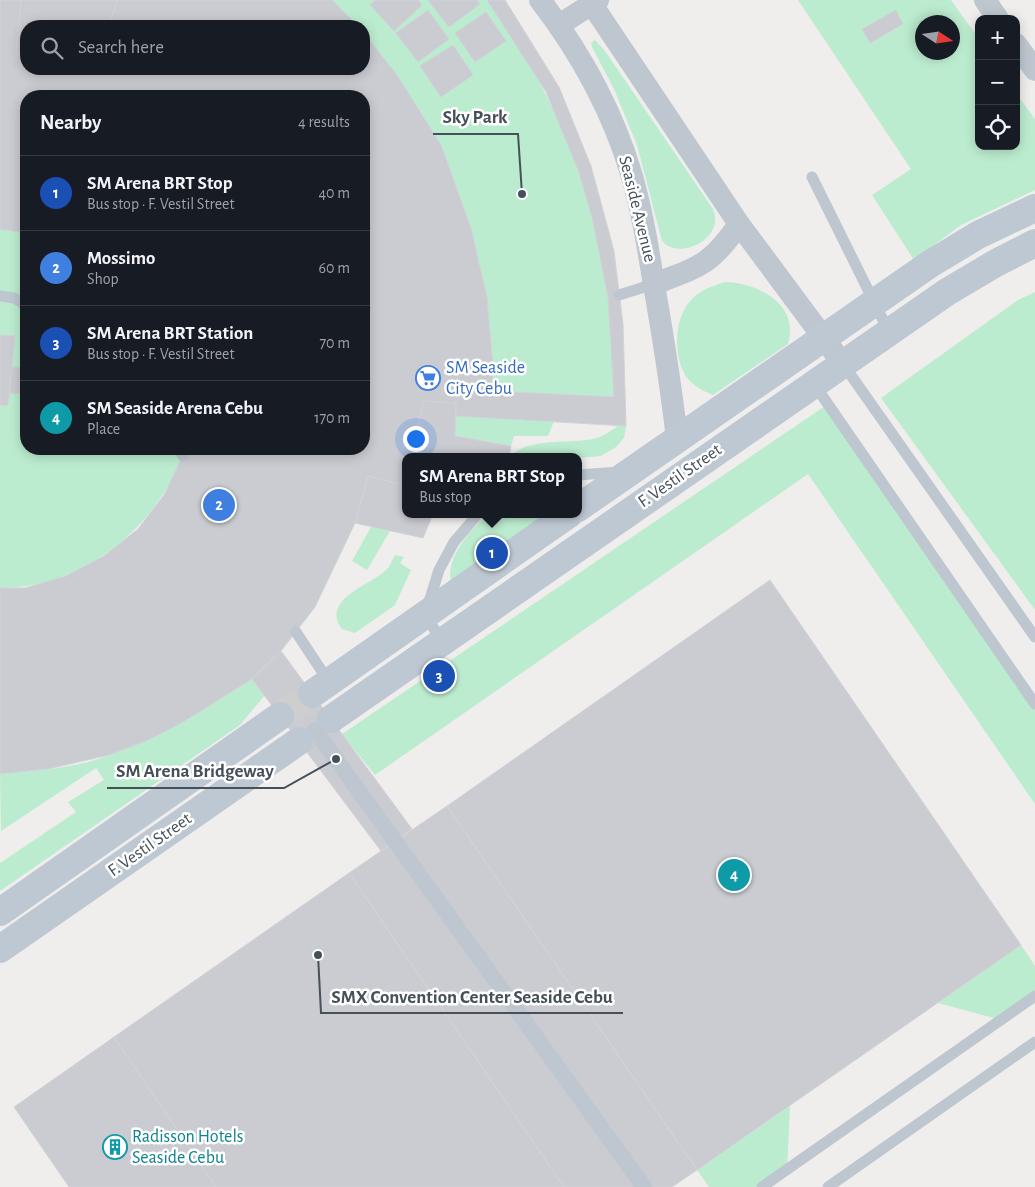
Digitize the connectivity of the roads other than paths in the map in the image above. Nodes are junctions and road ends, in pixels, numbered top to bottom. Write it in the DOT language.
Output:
graph roads {
  1 [pos="540,0"];
  2 [pos="985,0"];
  3 [pos="593,1"];
  4 [pos="995,15"];
  5 [pos="559,24"];
  6 [pos="1020,49"];
  7 [pos="1035,70"];
  8 [pos="812,177"];
  9 [pos="1035,208"];
  10 [pos="739,224"];
  11 [pos="1035,243"];
  12 [pos="654,284"];
  13 [pos="619,294"];
  14 [pos="0,296"];
  15 [pos="20,302"];
  16 [pos="875,303"];
  17 [pos="889,332"];
  18 [pos="824,336"];
  19 [pos="843,364"];
  20 [pos="814,383"];
  21 [pos="677,439"];
  22 [pos="630,471"];
  23 [pos="582,474"];
  24 [pos="582,505"];
  25 [pos="475,518"];
  26 [pos="563,518"];
  27 [pos="425,615"];
  28 [pos="296,632"];
  29 [pos="1035,637"];
  30 [pos="442,642"];
  31 [pos="320,688"];
  32 [pos="1035,704"];
  33 [pos="280,716"];
  34 [pos="315,730"];
  35 [pos="0,912"];
  36 [pos="0,949"];
  37 [pos="1035,996"];
  38 [pos="1035,1042"];
  39 [pos="644,1187"];
  40 [pos="762,1187"];
  41 [pos="828,1187"];
  1 -- 5 [label="street, Seaside Avenue"];
  2 -- 4 [label="street"];
  3 -- 5 [label="street"];
  3 -- 10 [label="street"];
  5 -- 12 [label="street, Seaside Avenue"];
  6 -- 7 [label="street"];
  8 -- 16 [label="lane"];
  9 -- 16 [label="main road, F. Vestil Street"];
  10 -- 12 [label="street"];
  10 -- 18 [label="street"];
  11 -- 17 [label="main road, F. Vestil Street"];
  12 -- 13 [label="lane"];
  12 -- 21 [label="street, Seaside Avenue"];
  14 -- 15 [label="lane"];
  16 -- 17 [label="lane"];
  16 -- 18 [label="main road, F. Vestil Street"];
  17 -- 19 [label="main road, F. Vestil Street"];
  18 -- 19 [label="street"];
  18 -- 21 [label="main road, F. Vestil Street"];
  19 -- 20 [label="main road, F. Vestil Street"];
  19 -- 29 [label="lane"];
  20 -- 30 [label="main road, F. Vestil Street"];
  20 -- 32 [label="lane"];
  21 -- 22 [label="main road, F. Vestil Street"];
  22 -- 23 [label="lane"];
  22 -- 24 [label="main road, F. Vestil Street"];
  25 -- 27 [label="lane"];
  26 -- 27 [label="main road"];
  27 -- 30 [label="lane"];
  27 -- 31 [label="main road"];
  28 -- 31 [label="lane"];
  30 -- 34 [label="main road, F. Vestil Street"];
  33 -- 35 [label="main road, F. Vestil Street"];
  34 -- 36 [label="main road, F. Vestil Street"];
  34 -- 39 [label="street"];
  37 -- 40 [label="lane"];
  38 -- 41 [label="lane"];
}
